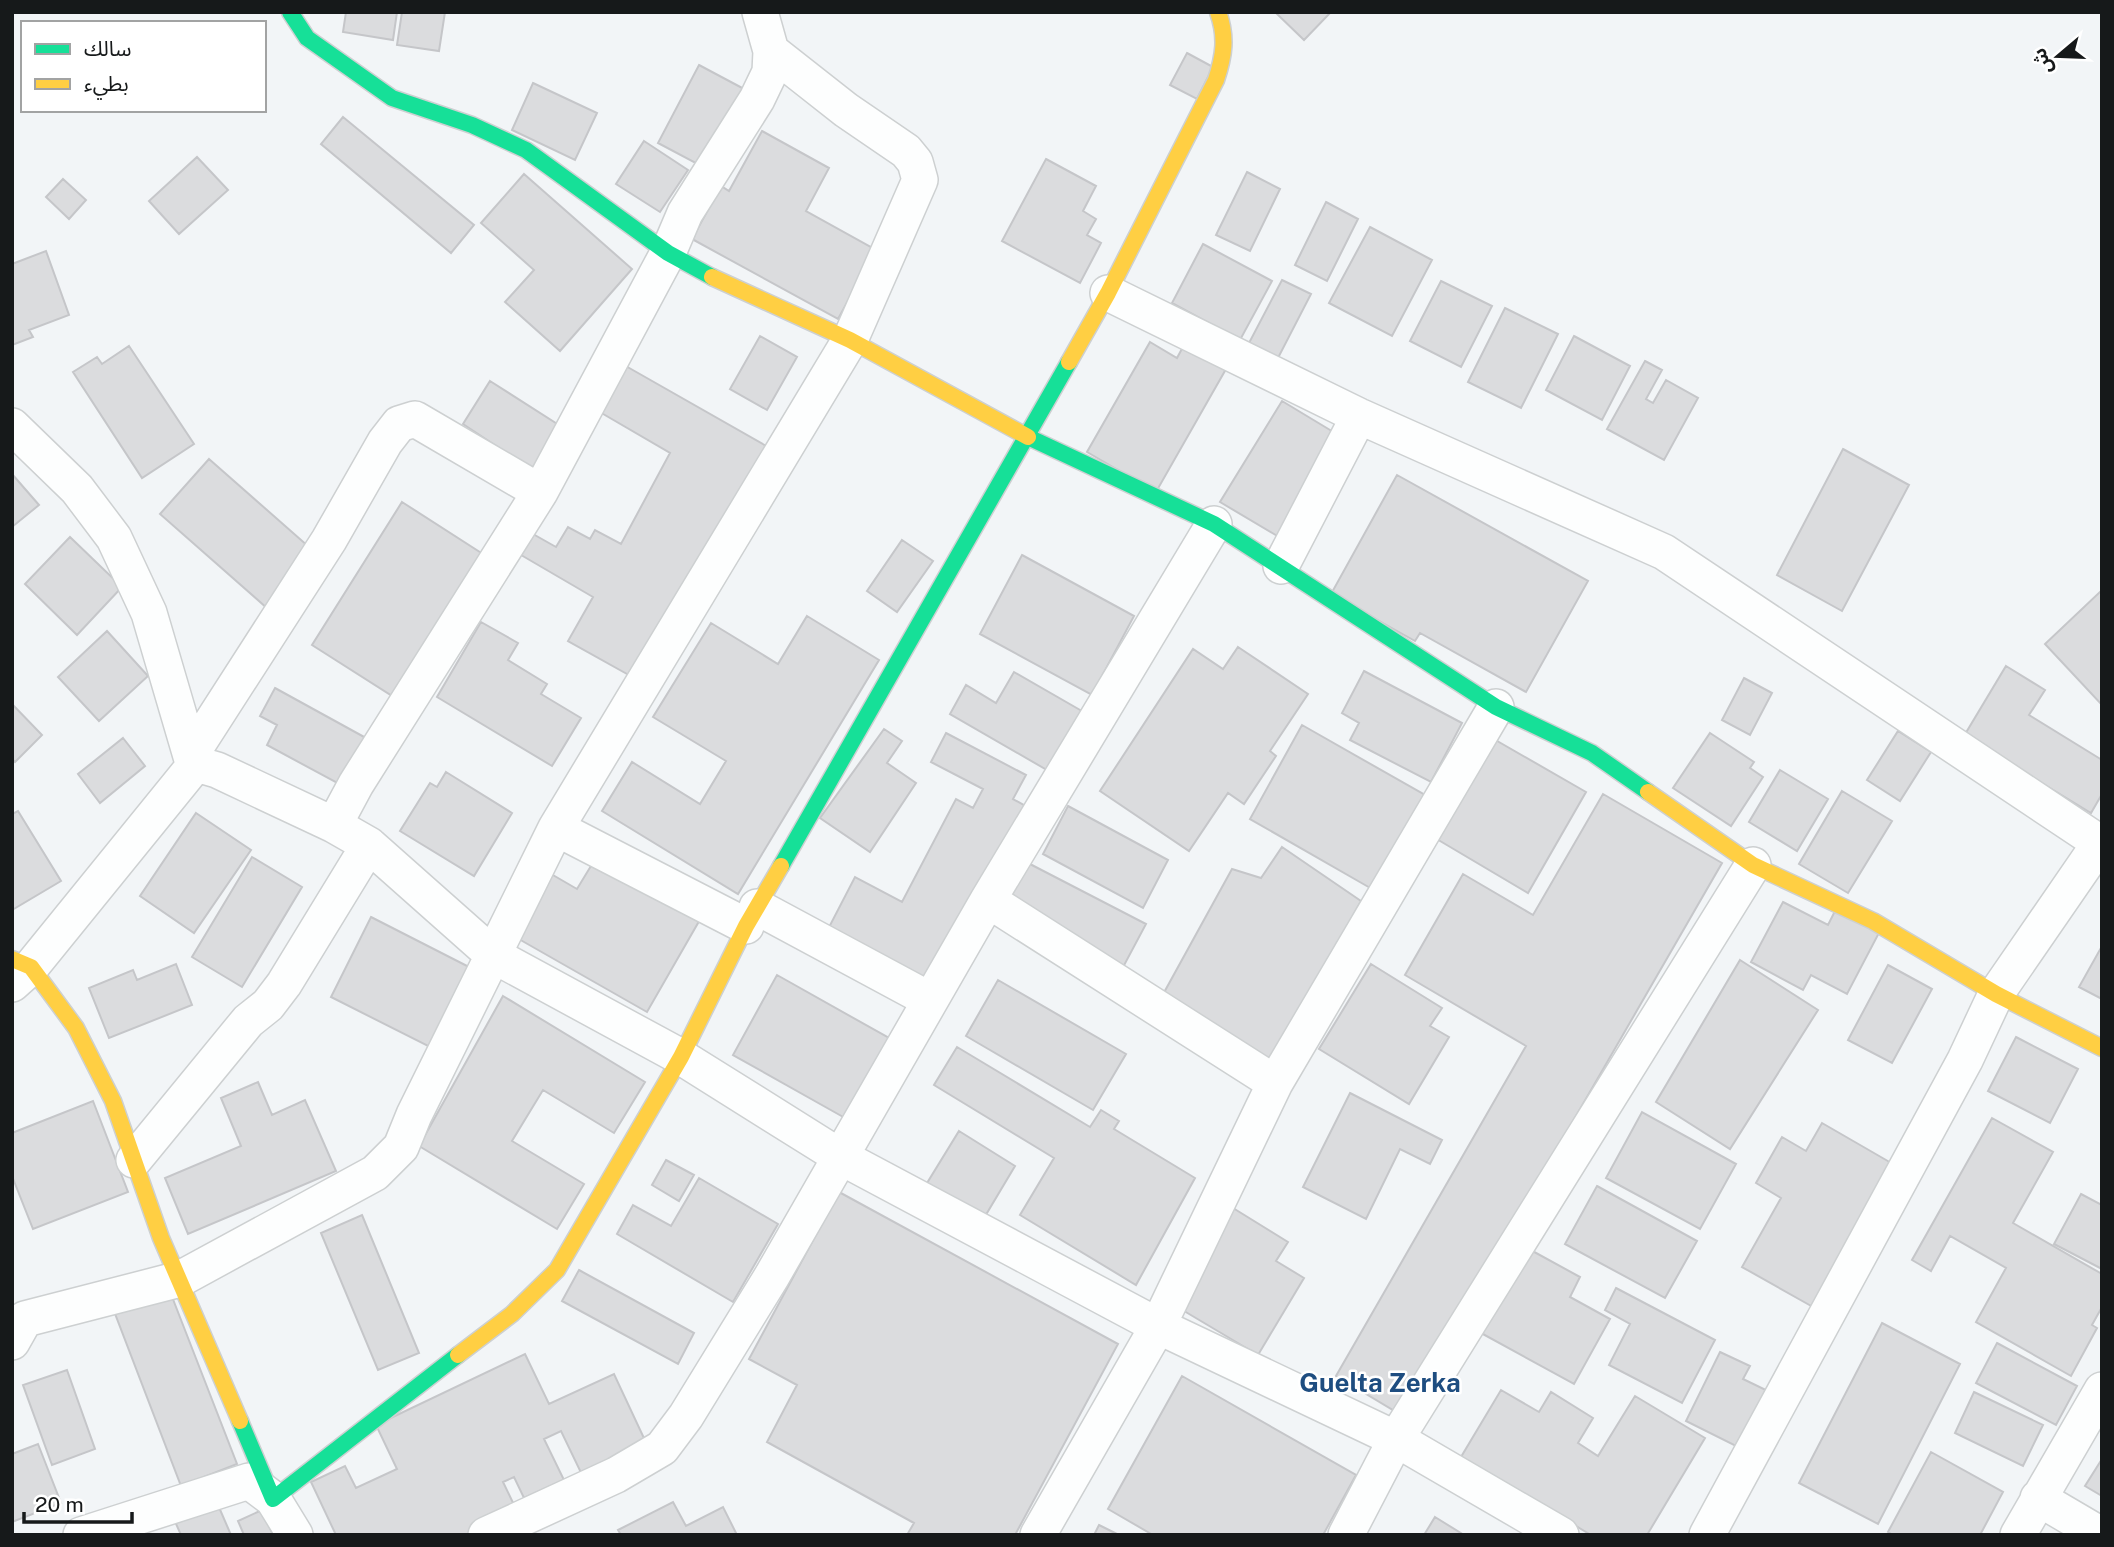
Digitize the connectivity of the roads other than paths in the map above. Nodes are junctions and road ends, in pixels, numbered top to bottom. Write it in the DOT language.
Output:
graph roads {
  1 [pos="290,12"];
  2 [pos="760,12"];
  3 [pos="1218,12"];
  4 [pos="771,51"];
  5 [pos="668,253"];
  6 [pos="1108,293"];
  7 [pos="850,340"];
  8 [pos="1359,416"];
  9 [pos="12,426"];
  10 [pos="1025,436"];
  11 [pos="540,492"];
  12 [pos="1214,524"];
  13 [pos="1282,566"];
  14 [pos="1496,707"];
  15 [pos="192,758"];
  16 [pos="334,825"];
  17 [pos="556,828"];
  18 [pos="369,845"];
  19 [pos="1753,865"];
  20 [pos="988,900"];
  21 [pos="752,916"];
  22 [pos="492,955"];
  23 [pos="18,970"];
  24 [pos="1996,993"];
  25 [pos="930,1000"];
  26 [pos="2102,1048"];
  27 [pos="681,1057"];
  28 [pos="1275,1083"];
  29 [pos="839,1156"];
  30 [pos="134,1160"];
  31 [pos="180,1279"];
  32 [pos="1158,1326"];
  33 [pos="12,1342"];
  34 [pos="2102,1390"];
  35 [pos="1396,1439"];
  36 [pos="2038,1498"];
  37 [pos="273,1499"];
  38 [pos="81,1535"];
  39 [pos="295,1535"];
  40 [pos="486,1535"];
  41 [pos="1038,1535"];
  42 [pos="1346,1535"];
  43 [pos="1561,1535"];
  44 [pos="1707,1535"];
  45 [pos="2018,1535"];
  46 [pos="2101,1535"];
  1 -- 5 [label="street"];
  2 -- 4 [label="street"];
  3 -- 6 [label="street"];
  4 -- 5 [label="street"];
  4 -- 7 [label="street"];
  5 -- 7 [label="street"];
  5 -- 11 [label="street"];
  6 -- 8 [label="street"];
  6 -- 10 [label="street"];
  7 -- 10 [label="street"];
  7 -- 17 [label="street"];
  8 -- 13 [label="street"];
  8 -- 24 [label="street"];
  9 -- 15 [label="street"];
  10 -- 12 [label="street"];
  10 -- 21 [label="street"];
  11 -- 15 [label="street"];
  11 -- 16 [label="street"];
  12 -- 13 [label="street"];
  12 -- 20 [label="street"];
  13 -- 14 [label="street"];
  14 -- 19 [label="street"];
  14 -- 28 [label="street"];
  15 -- 16 [label="street"];
  15 -- 23 [label="street"];
  16 -- 18 [label="street"];
  17 -- 21 [label="street"];
  17 -- 22 [label="street"];
  18 -- 22 [label="street"];
  18 -- 30 [label="street"];
  19 -- 24 [label="street"];
  19 -- 35 [label="street"];
  20 -- 25 [label="street"];
  20 -- 28 [label="street"];
  21 -- 25 [label="street"];
  21 -- 27 [label="street"];
  22 -- 27 [label="street"];
  22 -- 31 [label="street"];
  23 -- 30 [label="street"];
  24 -- 26 [label="street"];
  24 -- 44 [label="street"];
  25 -- 29 [label="street"];
  27 -- 29 [label="street"];
  27 -- 37 [label="street"];
  28 -- 32 [label="street"];
  29 -- 32 [label="street"];
  29 -- 40 [label="street"];
  30 -- 31 [label="street"];
  31 -- 33 [label="street"];
  31 -- 37 [label="street"];
  32 -- 35 [label="street"];
  32 -- 41 [label="street"];
  34 -- 36 [label="street"];
  35 -- 42 [label="street"];
  35 -- 43 [label="street"];
  36 -- 45 [label="street"];
  36 -- 46 [label="street"];
  37 -- 38 [label="street"];
  37 -- 39 [label="street"];
}
